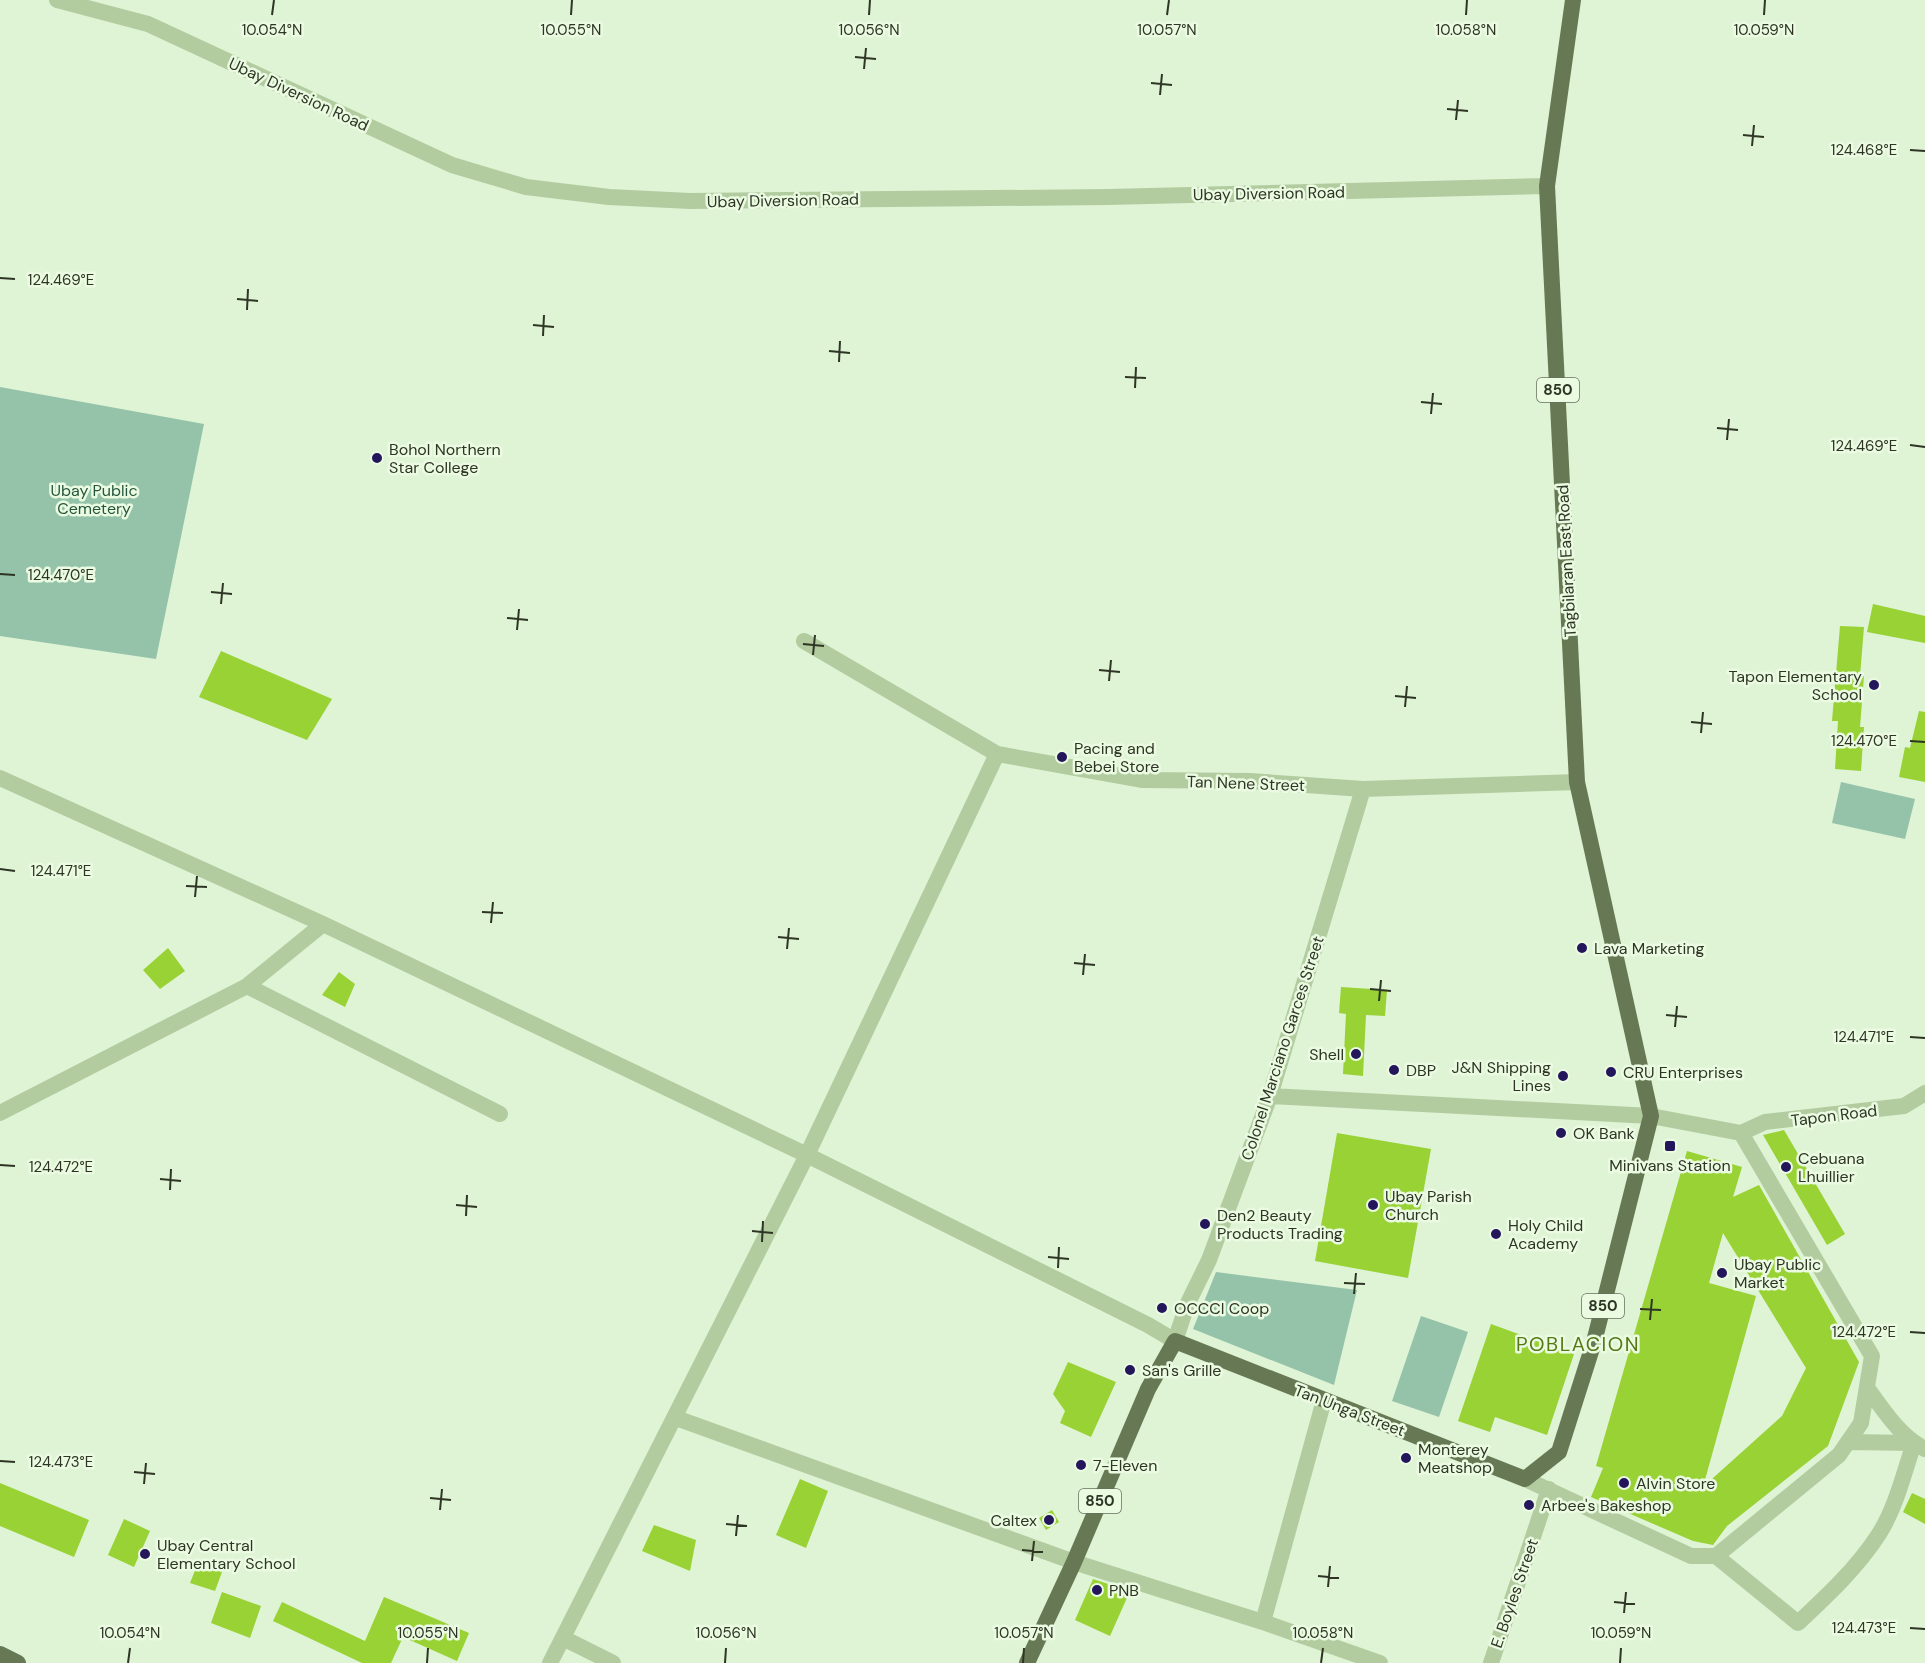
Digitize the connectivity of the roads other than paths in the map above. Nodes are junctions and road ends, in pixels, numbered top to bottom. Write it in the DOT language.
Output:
graph roads {
  1 [pos="57,0"];
  2 [pos="1573,0"];
  3 [pos="1547,186"];
  4 [pos="804,640"];
  5 [pos="997,753"];
  6 [pos="0,778"];
  7 [pos="1577,782"];
  8 [pos="1363,789"];
  9 [pos="323,924"];
  10 [pos="247,986"];
  11 [pos="1925,1093"];
  12 [pos="1270,1096"];
  13 [pos="0,1113"];
  14 [pos="500,1114"];
  15 [pos="1651,1116"];
  16 [pos="1741,1133"];
  17 [pos="807,1155"];
  18 [pos="1175,1341"];
  19 [pos="1867,1388"];
  20 [pos="1324,1400"];
  21 [pos="676,1418"];
  22 [pos="1848,1442"];
  23 [pos="1919,1446"];
  24 [pos="1525,1479"];
  25 [pos="1549,1489"];
  26 [pos="1716,1556"];
  27 [pos="1074,1562"];
  28 [pos="1263,1622"];
  29 [pos="563,1638"];
  30 [pos="0,1654"];
  31 [pos="18,1663"];
  32 [pos="550,1663"];
  33 [pos="614,1663"];
  34 [pos="1027,1663"];
  35 [pos="1380,1663"];
  36 [pos="1491,1663"];
  1 -- 3 [label="street, Ubay Diversion Road"];
  2 -- 3 [label="main road, Tagbilaran East Road / 850"];
  3 -- 7 [label="main road, Tagbilaran East Road / 850"];
  4 -- 5 [label="street, Tan Nene Street"];
  5 -- 8 [label="street, Tan Nene Street"];
  5 -- 17 [label="street"];
  6 -- 9 [label="street"];
  7 -- 8 [label="street, Tan Nene Street"];
  7 -- 15 [label="main road, Tagbilaran East Road / 850"];
  8 -- 12 [label="street, Colonel Marciano Garces Street"];
  9 -- 10 [label="street"];
  9 -- 17 [label="street"];
  10 -- 13 [label="street"];
  10 -- 14 [label="street"];
  11 -- 16 [label="street, Tapon Road"];
  12 -- 15 [label="street"];
  12 -- 18 [label="street, Colonel Marciano Garces Street"];
  15 -- 16 [label="street"];
  15 -- 24 [label="main road, 850"];
  16 -- 19 [label="street"];
  17 -- 18 [label="street"];
  17 -- 21 [label="street"];
  18 -- 20 [label="main road, Tan Unga Street"];
  18 -- 27 [label="main road, Colonel Marciano Garces Street / 850"];
  19 -- 22 [label="street"];
  19 -- 23 [label="street"];
  20 -- 24 [label="main road, Tan Unga Street"];
  20 -- 28 [label="street"];
  21 -- 27 [label="street"];
  21 -- 29 [label="street"];
  22 -- 23 [label="street"];
  22 -- 26 [label="street"];
  23 -- 26 [label="street"];
  24 -- 25 [label="street"];
  25 -- 26 [label="street"];
  25 -- 36 [label="street, E. Boyles Street"];
  27 -- 28 [label="street"];
  27 -- 34 [label="main road, Colonel Marciano Garces Street / 850"];
  28 -- 35 [label="street"];
  29 -- 32 [label="street"];
  29 -- 33 [label="street"];
  30 -- 31 [label="main road"];
}
